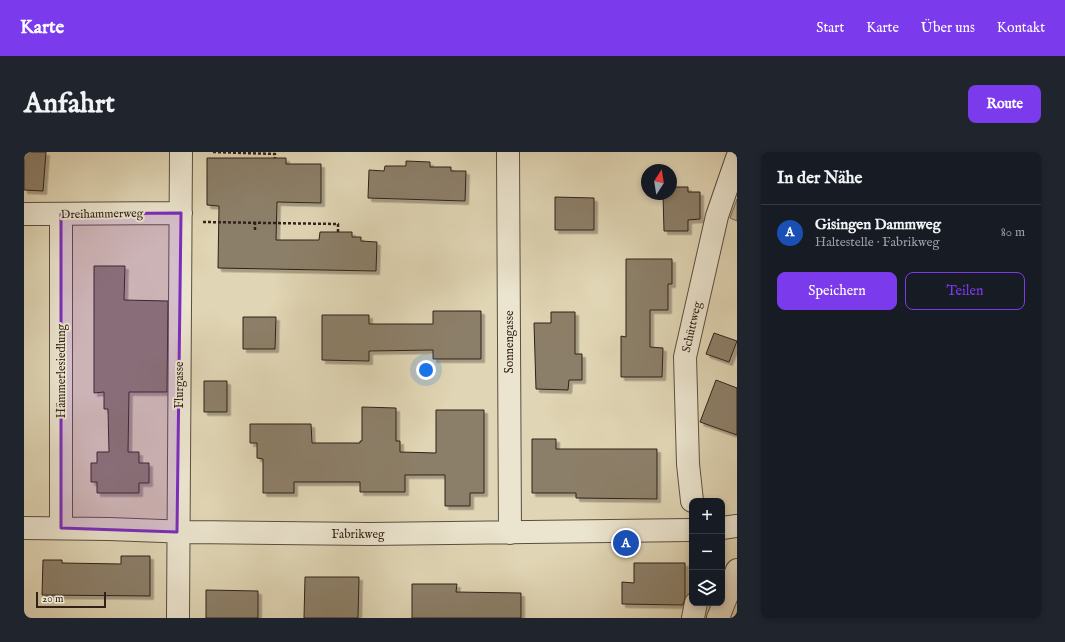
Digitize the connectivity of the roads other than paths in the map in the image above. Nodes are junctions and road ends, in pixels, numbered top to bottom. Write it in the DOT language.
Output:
graph roads {
  1 [pos="181,152"];
  2 [pos="508,152"];
  3 [pos="737,158"];
  4 [pos="24,214"];
  5 [pos="61,214"];
  6 [pos="181,217"];
  7 [pos="692,498"];
  8 [pos="737,526"];
  9 [pos="24,528"];
  10 [pos="61,528"];
  11 [pos="725,528"];
  12 [pos="689,530"];
  13 [pos="178,532"];
  14 [pos="510,533"];
  15 [pos="737,570"];
  16 [pos="695,606"];
  17 [pos="178,618"];
  18 [pos="693,618"];
  19 [pos="718,618"];
  1 -- 6 [label="street, Flurgasse"];
  2 -- 14 [label="street, Sonnengasse"];
  3 -- 7 [label="street, Schüttweg"];
  4 -- 5 [label="street, Dreihammerweg"];
  5 -- 6 [label="street, Dreihammerweg"];
  5 -- 10 [label="street, Hämmerlesiedlung"];
  6 -- 13 [label="street, Flurgasse"];
  8 -- 11 [label="street"];
  9 -- 10 [label="street, Fabrikweg"];
  10 -- 13 [label="street, Fabrikweg"];
  12 -- 14 [label="street, Fabrikweg"];
  13 -- 14 [label="street, Fabrikweg"];
  13 -- 17 [label="street, Flurgasse"];
  15 -- 19 [label="street"];
  16 -- 18 [label="street"];
}
